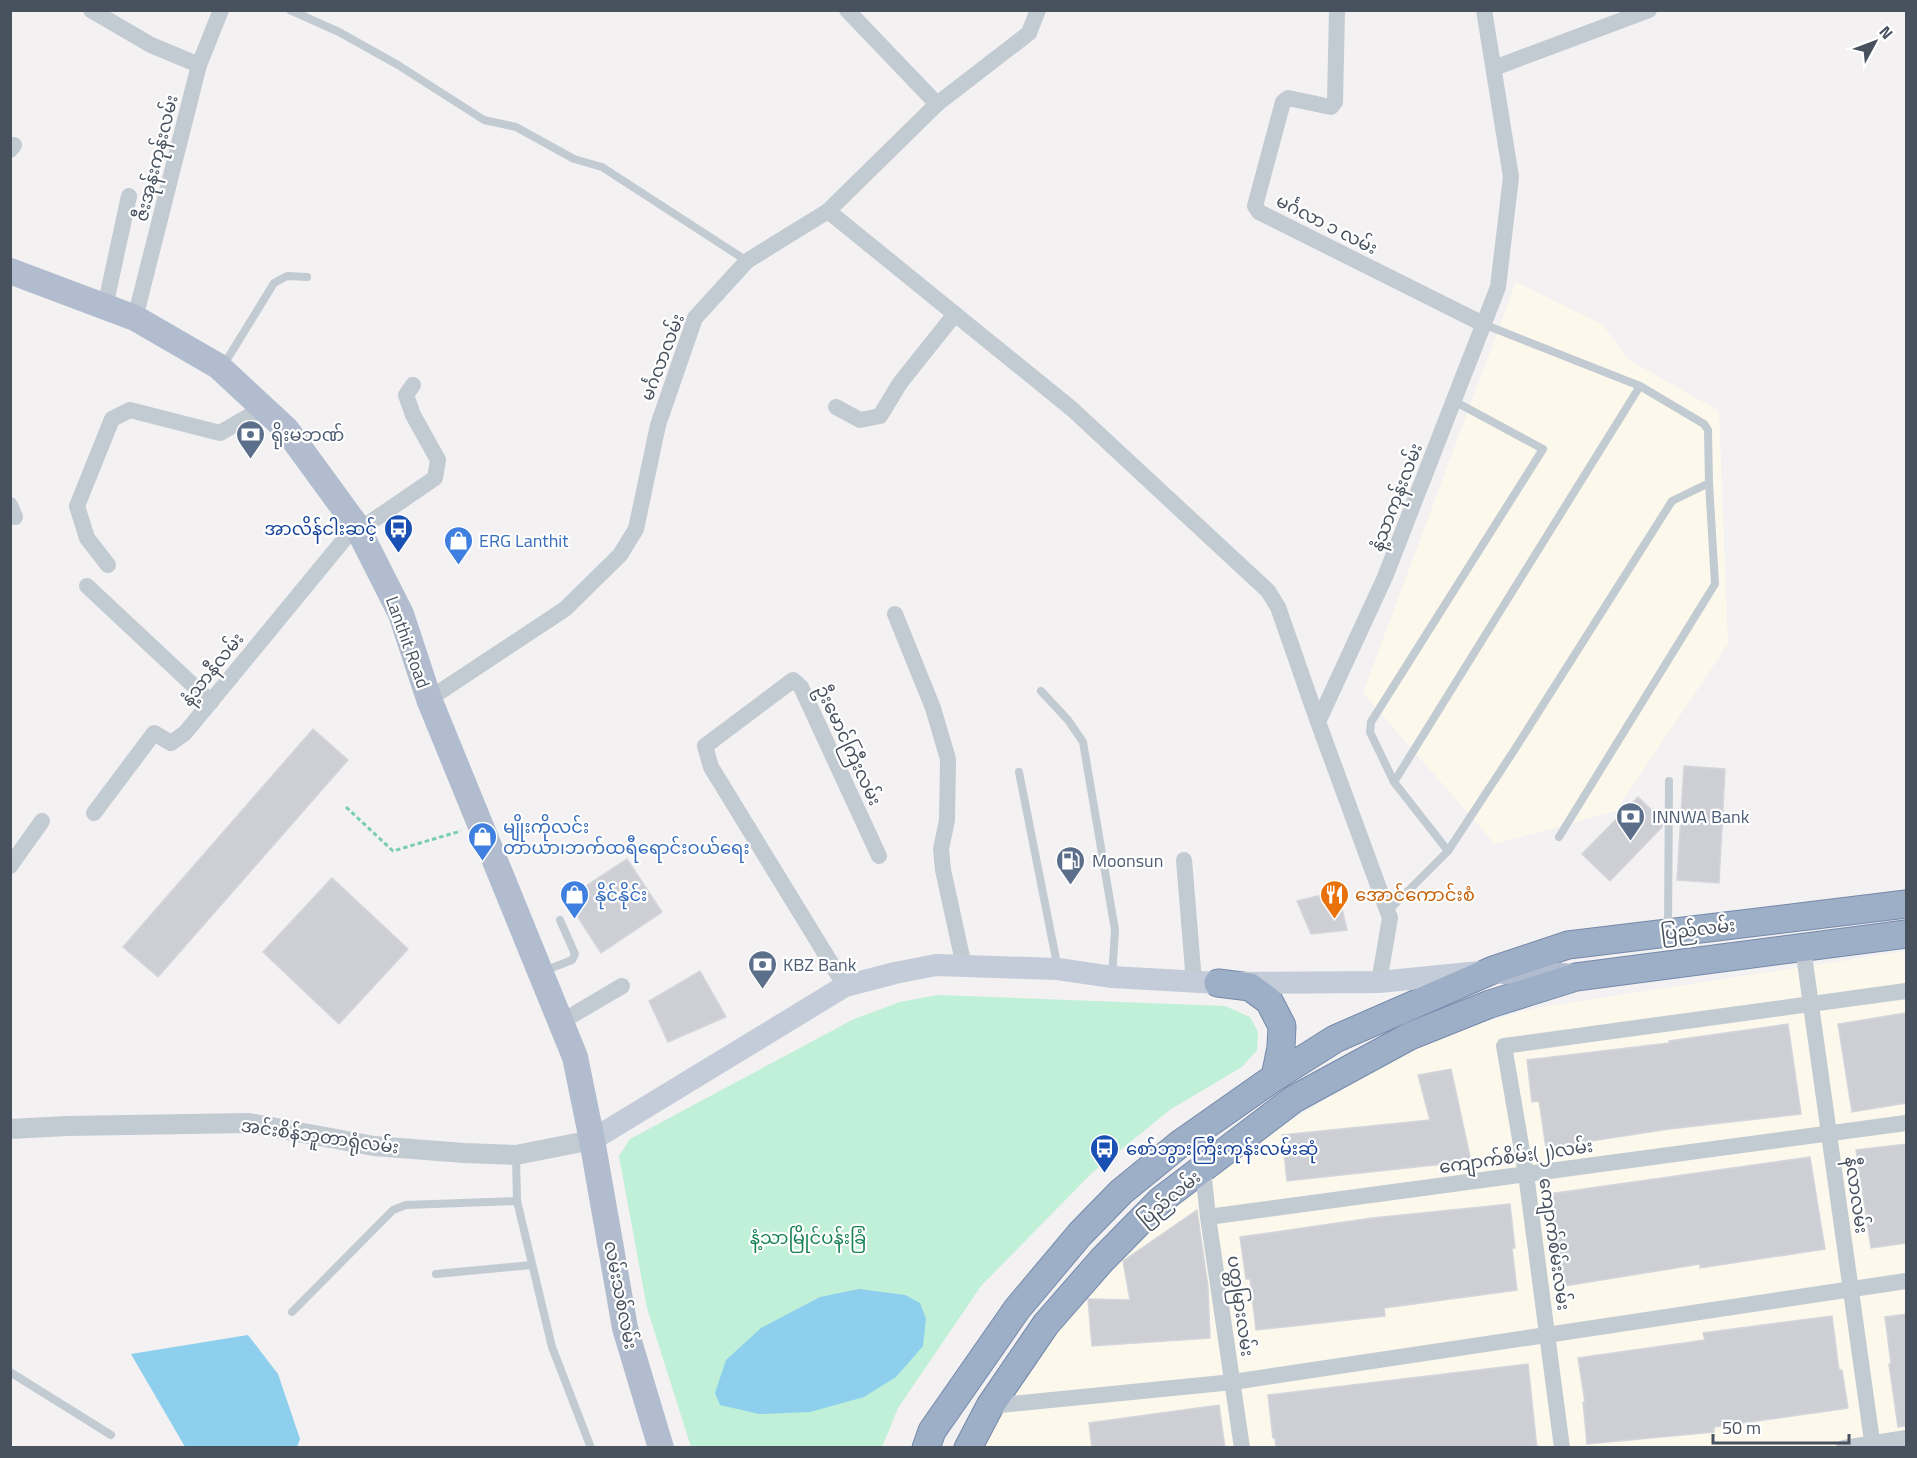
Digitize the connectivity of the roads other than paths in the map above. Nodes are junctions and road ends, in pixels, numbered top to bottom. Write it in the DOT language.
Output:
graph roads {
  1 [pos="91,10"];
  2 [pos="221,10"];
  3 [pos="290,10"];
  4 [pos="847,10"];
  5 [pos="1038,10"];
  6 [pos="1337,10"];
  7 [pos="1484,10"];
  8 [pos="1649,10"];
  9 [pos="199,65"];
  10 [pos="1494,68"];
  11 [pos="937,104"];
  12 [pos="129,196"];
  13 [pos="828,211"];
  14 [pos="747,261"];
  15 [pos="12,277"];
  16 [pos="307,277"];
  17 [pos="105,307"];
  18 [pos="955,314"];
  19 [pos="135,318"];
  20 [pos="1484,324"];
  21 [pos="221,369"];
  22 [pos="413,385"];
  23 [pos="1640,386"];
  24 [pos="1454,401"];
  25 [pos="836,407"];
  26 [pos="263,408"];
  27 [pos="1709,483"];
  28 [pos="358,528"];
  29 [pos="108,566"];
  30 [pos="87,586"];
  31 [pos="895,614"];
  32 [pos="1041,691"];
  33 [pos="429,699"];
  34 [pos="211,702"];
  35 [pos="1318,722"];
  36 [pos="1019,772"];
  37 [pos="1669,781"];
  38 [pos="1394,782"];
  39 [pos="94,813"];
  40 [pos="42,821"];
  41 [pos="1559,837"];
  42 [pos="1448,851"];
  43 [pos="879,856"];
  44 [pos="1184,860"];
  45 [pos="10,866"];
  46 [pos="1906,904"];
  47 [pos="1388,911"];
  48 [pos="560,920"];
  49 [pos="1801,932"];
  50 [pos="1668,933"];
  51 [pos="1906,934"];
  52 [pos="964,966"];
  53 [pos="1058,969"];
  54 [pos="1493,970"];
  55 [pos="541,973"];
  56 [pos="1112,977"];
  57 [pos="1576,977"];
  58 [pos="1206,982"];
  59 [pos="1384,982"];
  60 [pos="622,986"];
  61 [pos="845,986"];
  62 [pos="1906,991"];
  63 [pos="1811,1003"];
  64 [pos="1398,1012"];
  65 [pos="561,1022"];
  66 [pos="1410,1036"];
  67 [pos="1275,1077"];
  68 [pos="1294,1099"];
  69 [pos="1906,1123"];
  70 [pos="10,1129"];
  71 [pos="1829,1133"];
  72 [pos="592,1140"];
  73 [pos="516,1155"];
  74 [pos="1203,1169"];
  75 [pos="1526,1174"];
  76 [pos="517,1201"];
  77 [pos="1208,1217"];
  78 [pos="532,1265"];
  79 [pos="436,1274"];
  80 [pos="1906,1281"];
  81 [pos="1851,1290"];
  82 [pos="292,1312"];
  83 [pos="1548,1335"];
  84 [pos="10,1372"];
  85 [pos="1233,1382"];
  86 [pos="990,1406"];
  87 [pos="111,1436"];
  88 [pos="1906,1438"];
  89 [pos="1872,1445"];
  90 [pos="591,1448"];
  91 [pos="661,1448"];
  92 [pos="926,1448"];
  93 [pos="968,1448"];
  94 [pos="1242,1448"];
  95 [pos="1562,1448"];
  96 [pos="1844,1448"];
  1 -- 9 [label="street"];
  2 -- 9 [label="street, ဇီးအုန်းကုန်းလမ်း"];
  3 -- 14 [label="lane"];
  4 -- 11 [label="street"];
  5 -- 11 [label="street, မင်္ဂလာလမ်း"];
  6 -- 20 [label="street, မင်္ဂလာ ၁ လမ်း"];
  7 -- 10 [label="street, နံ့သာကုန်းလမ်း"];
  8 -- 10 [label="street"];
  9 -- 19 [label="street, ဇီးအုန်းကုန်းလမ်း"];
  10 -- 20 [label="street, နံ့သာကုန်းလမ်း"];
  11 -- 13 [label="street, မင်္ဂလာလမ်း"];
  12 -- 17 [label="street"];
  13 -- 14 [label="street, မင်္ဂလာလမ်း"];
  13 -- 18 [label="street"];
  14 -- 33 [label="street, မင်္ဂလာလမ်း"];
  15 -- 17 [label="main road, Lanthit Road"];
  16 -- 21 [label="lane"];
  17 -- 19 [label="main road, Lanthit Road"];
  18 -- 25 [label="street"];
  18 -- 35 [label="street"];
  19 -- 21 [label="main road, Lanthit Road"];
  20 -- 23 [label="lane"];
  20 -- 24 [label="street, နံ့သာကုန်းလမ်း"];
  21 -- 26 [label="main road, Lanthit Road"];
  22 -- 28 [label="street, နံ့သာနီလမ်း"];
  23 -- 27 [label="lane"];
  23 -- 38 [label="lane"];
  24 -- 35 [label="street, နံ့သာကုန်းလမ်း"];
  24 -- 38 [label="lane"];
  26 -- 28 [label="main road, Lanthit Road"];
  26 -- 29 [label="street"];
  27 -- 41 [label="lane"];
  27 -- 42 [label="lane"];
  28 -- 33 [label="main road, Lanthit Road"];
  28 -- 34 [label="street, နံ့သာနီလမ်း"];
  30 -- 34 [label="street"];
  31 -- 52 [label="street"];
  32 -- 56 [label="lane"];
  33 -- 55 [label="main road, Lanthit Road"];
  34 -- 39 [label="street, နံ့သာနီလမ်း"];
  35 -- 47 [label="street"];
  36 -- 53 [label="lane"];
  37 -- 50 [label="lane"];
  38 -- 42 [label="lane"];
  40 -- 45 [label="street"];
  42 -- 47 [label="lane"];
  43 -- 61 [label="street, ဦးမောင်ကြီးလမ်း"];
  44 -- 58 [label="street"];
  46 -- 49 [label="highway, ပြည်လမ်း"];
  47 -- 59 [label="street"];
  48 -- 55 [label="lane"];
  49 -- 50 [label="highway, ပြည်လမ်း"];
  49 -- 51 [label="highway, ပြည်လမ်း"];
  49 -- 57 [label="highway, ပြည်လမ်း"];
  49 -- 63 [label="street, နီလာလမ်း"];
  50 -- 54 [label="highway, ပြည်လမ်း"];
  52 -- 53 [label="main road"];
  52 -- 61 [label="main road"];
  53 -- 56 [label="main road"];
  54 -- 57 [label="main road, ပြည်လမ်း"];
  54 -- 59 [label="main road"];
  54 -- 64 [label="highway, ပြည်လမ်း"];
  55 -- 65 [label="main road, Lanthit Road"];
  56 -- 58 [label="main road"];
  57 -- 66 [label="highway, ပြည်လမ်း"];
  58 -- 59 [label="main road"];
  58 -- 67 [label="highway"];
  59 -- 64 [label="main road"];
  60 -- 65 [label="street"];
  61 -- 72 [label="main road"];
  62 -- 63 [label="street"];
  63 -- 71 [label="street, နီလာလမ်း"];
  63 -- 75 [label="street, ကျောက်စိမ်းလမ်း"];
  64 -- 66 [label="main road"];
  64 -- 67 [label="highway, ပြည်လမ်း"];
  65 -- 72 [label="main road, Lanthit Road"];
  66 -- 68 [label="highway, ပြည်လမ်း"];
  67 -- 68 [label="highway"];
  67 -- 92 [label="highway, ပြည်လမ်း"];
  68 -- 74 [label="highway, ပြည်လမ်း"];
  69 -- 71 [label="street, ကျောက်စိမ်း(၂)လမ်း"];
  70 -- 73 [label="street, အင်းစိန်ဘူတာရုံလမ်း"];
  71 -- 75 [label="street, ကျောက်စိမ်း(၂)လမ်း"];
  71 -- 81 [label="street, နီလာလမ်း"];
  72 -- 73 [label="street, အင်းစိန်ဘူတာရုံလမ်း"];
  72 -- 91 [label="main road, လမ်းသစ်လမ်း"];
  73 -- 76 [label="lane"];
  74 -- 77 [label="street, ပတ္တမြားလမ်း"];
  74 -- 86 [label="highway, ပြည်လမ်း"];
  75 -- 77 [label="street, ကျောက်စိမ်း(၂)လမ်း"];
  75 -- 83 [label="street, ကျောက်စိမ်းလမ်း"];
  76 -- 78 [label="lane"];
  76 -- 82 [label="lane"];
  77 -- 85 [label="street, ပတ္တမြားလမ်း"];
  78 -- 79 [label="lane"];
  78 -- 90 [label="lane"];
  80 -- 81 [label="street"];
  81 -- 83 [label="street"];
  81 -- 89 [label="street, နီလာလမ်း"];
  83 -- 85 [label="street"];
  83 -- 95 [label="street, ကျောက်စိမ်းလမ်း"];
  84 -- 87 [label="lane"];
  85 -- 86 [label="street"];
  85 -- 94 [label="street, ပတ္တမြားလမ်း"];
  86 -- 93 [label="highway, ပြည်လမ်း"];
  88 -- 89 [label="street"];
  89 -- 96 [label="street"];
}
